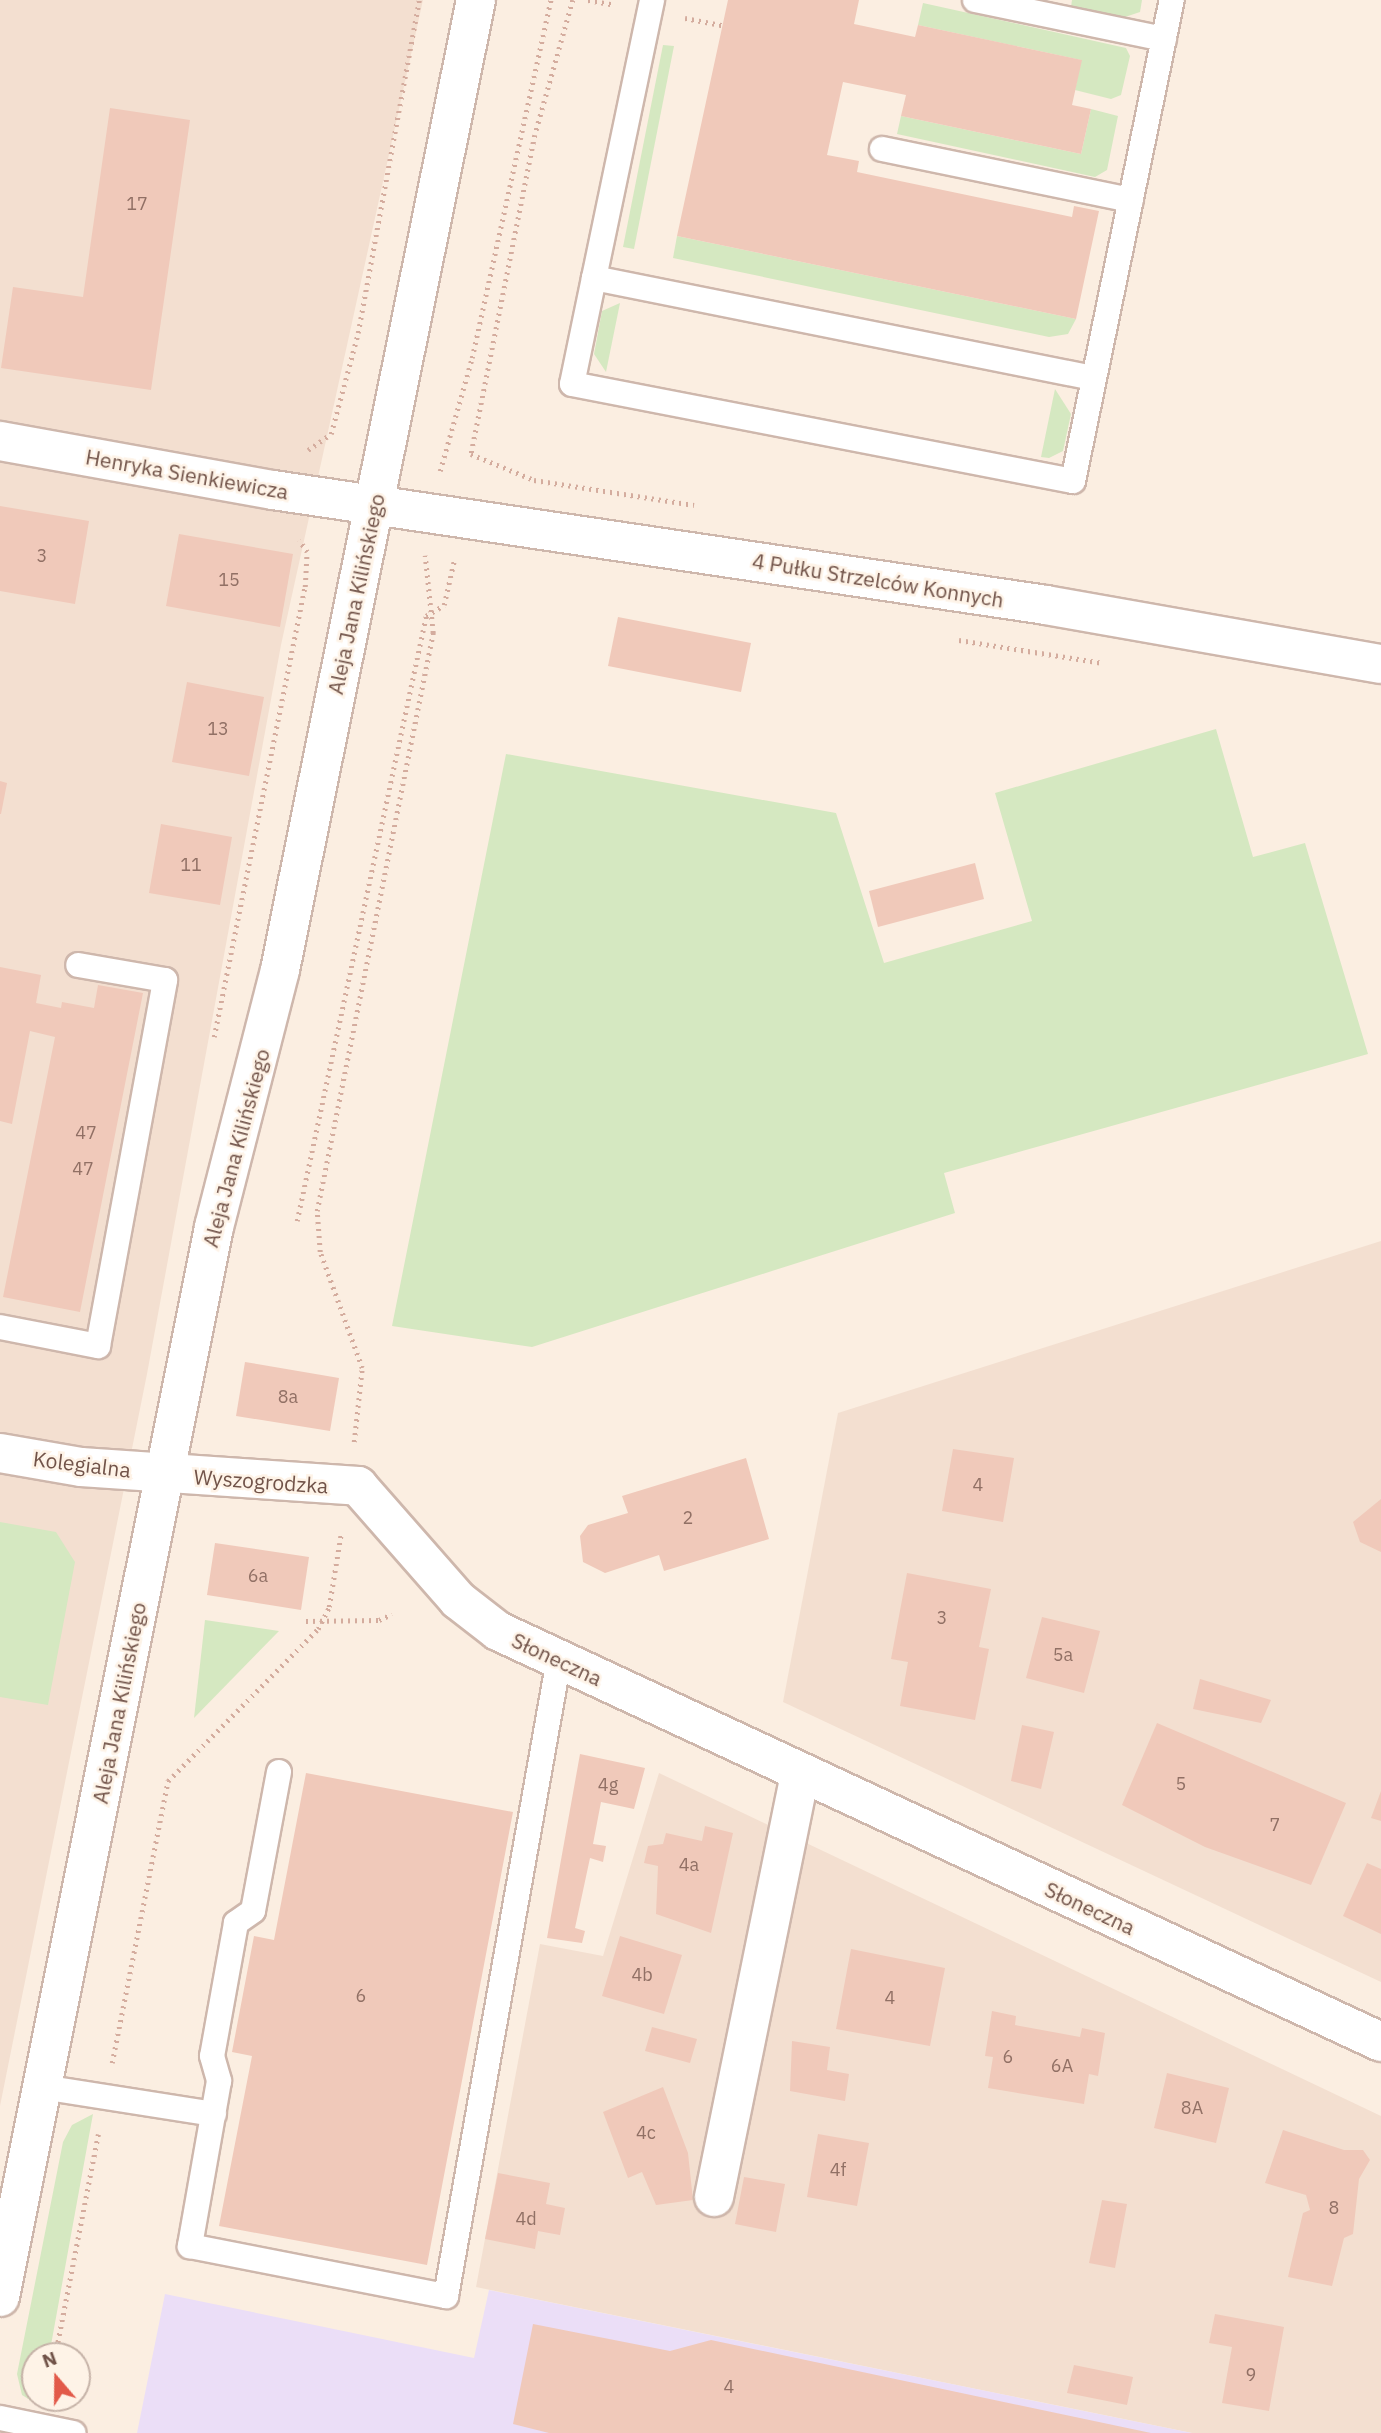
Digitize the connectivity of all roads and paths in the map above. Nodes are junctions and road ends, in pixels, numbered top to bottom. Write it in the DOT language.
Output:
graph roads {
  1 [pos="419,0"];
  2 [pos="476,0"];
  3 [pos="551,0"];
  4 [pos="573,0"];
  5 [pos="652,0"];
  6 [pos="975,0"];
  7 [pos="1172,0"];
  8 [pos="1164,39"];
  9 [pos="882,149"];
  10 [pos="1131,200"];
  11 [pos="594,278"];
  12 [pos="1093,378"];
  13 [pos="0,441"];
  14 [pos="296,453"];
  15 [pos="471,454"];
  16 [pos="374,504"];
  17 [pos="431,512"];
  18 [pos="291,533"];
  19 [pos="468,562"];
  20 [pos="433,611"];
  21 [pos="944,638"];
  22 [pos="1106,664"];
  23 [pos="1381,664"];
  24 [pos="78,965"];
  25 [pos="212,1045"];
  26 [pos="297,1221"];
  27 [pos="0,1327"];
  28 [pos="0,1453"];
  29 [pos="164,1473"];
  30 [pos="353,1486"];
  31 [pos="391,1614"];
  32 [pos="324,1619"];
  33 [pos="306,1621"];
  34 [pos="559,1659"];
  35 [pos="279,1772"];
  36 [pos="800,1774"];
  37 [pos="1381,2042"];
  38 [pos="42,2087"];
  39 [pos="106,2097"];
  40 [pos="214,2114"];
  41 [pos="713,2197"];
  42 [pos="4,2256"];
  43 [pos="0,2297"];
  44 [pos="58,2342"];
  45 [pos="0,2418"];
  46 [pos="73,2433"];
  1 -- 14 [label="path"];
  2 -- 16 [label="street, Aleja Jana Kilińskiego"];
  3 -- 17 [label="path"];
  4 -- 15 [label="path"];
  5 -- 11 [label="lane"];
  6 -- 8 [label="lane"];
  7 -- 8 [label="lane"];
  8 -- 10 [label="lane"];
  9 -- 10 [label="lane"];
  10 -- 12 [label="lane"];
  11 -- 12 [label="lane"];
  11 -- 12 [label="lane"];
  13 -- 16 [label="street, Henryka Sienkiewicza"];
  16 -- 17 [label="street, 4 Pułku Strzelców Konnych"];
  16 -- 29 [label="street, Aleja Jana Kilińskiego"];
  17 -- 20 [label="path"];
  17 -- 23 [label="street, 4 Pułku Strzelców Konnych"];
  18 -- 25 [label="path"];
  19 -- 20 [label="path"];
  20 -- 26 [label="path"];
  20 -- 30 [label="path"];
  21 -- 22 [label="path"];
  24 -- 27 [label="lane"];
  28 -- 29 [label="street, Kolegialna"];
  29 -- 30 [label="street, Wyszogrodzka"];
  29 -- 38 [label="street, Aleja Jana Kilińskiego"];
  30 -- 32 [label="path"];
  30 -- 34 [label="street, Słoneczna"];
  31 -- 32 [label="path"];
  32 -- 33 [label="path"];
  32 -- 39 [label="path"];
  34 -- 36 [label="street, Słoneczna"];
  34 -- 40 [label="lane"];
  35 -- 40 [label="lane"];
  36 -- 37 [label="street, Słoneczna"];
  36 -- 41 [label="street"];
  38 -- 39 [label="lane"];
  38 -- 42 [label="street, Aleja Jana Kilińskiego"];
  39 -- 40 [label="lane"];
  39 -- 44 [label="path"];
  42 -- 43 [label="street, Aleja Jana Kilińskiego"];
  45 -- 46 [label="lane"];
}
